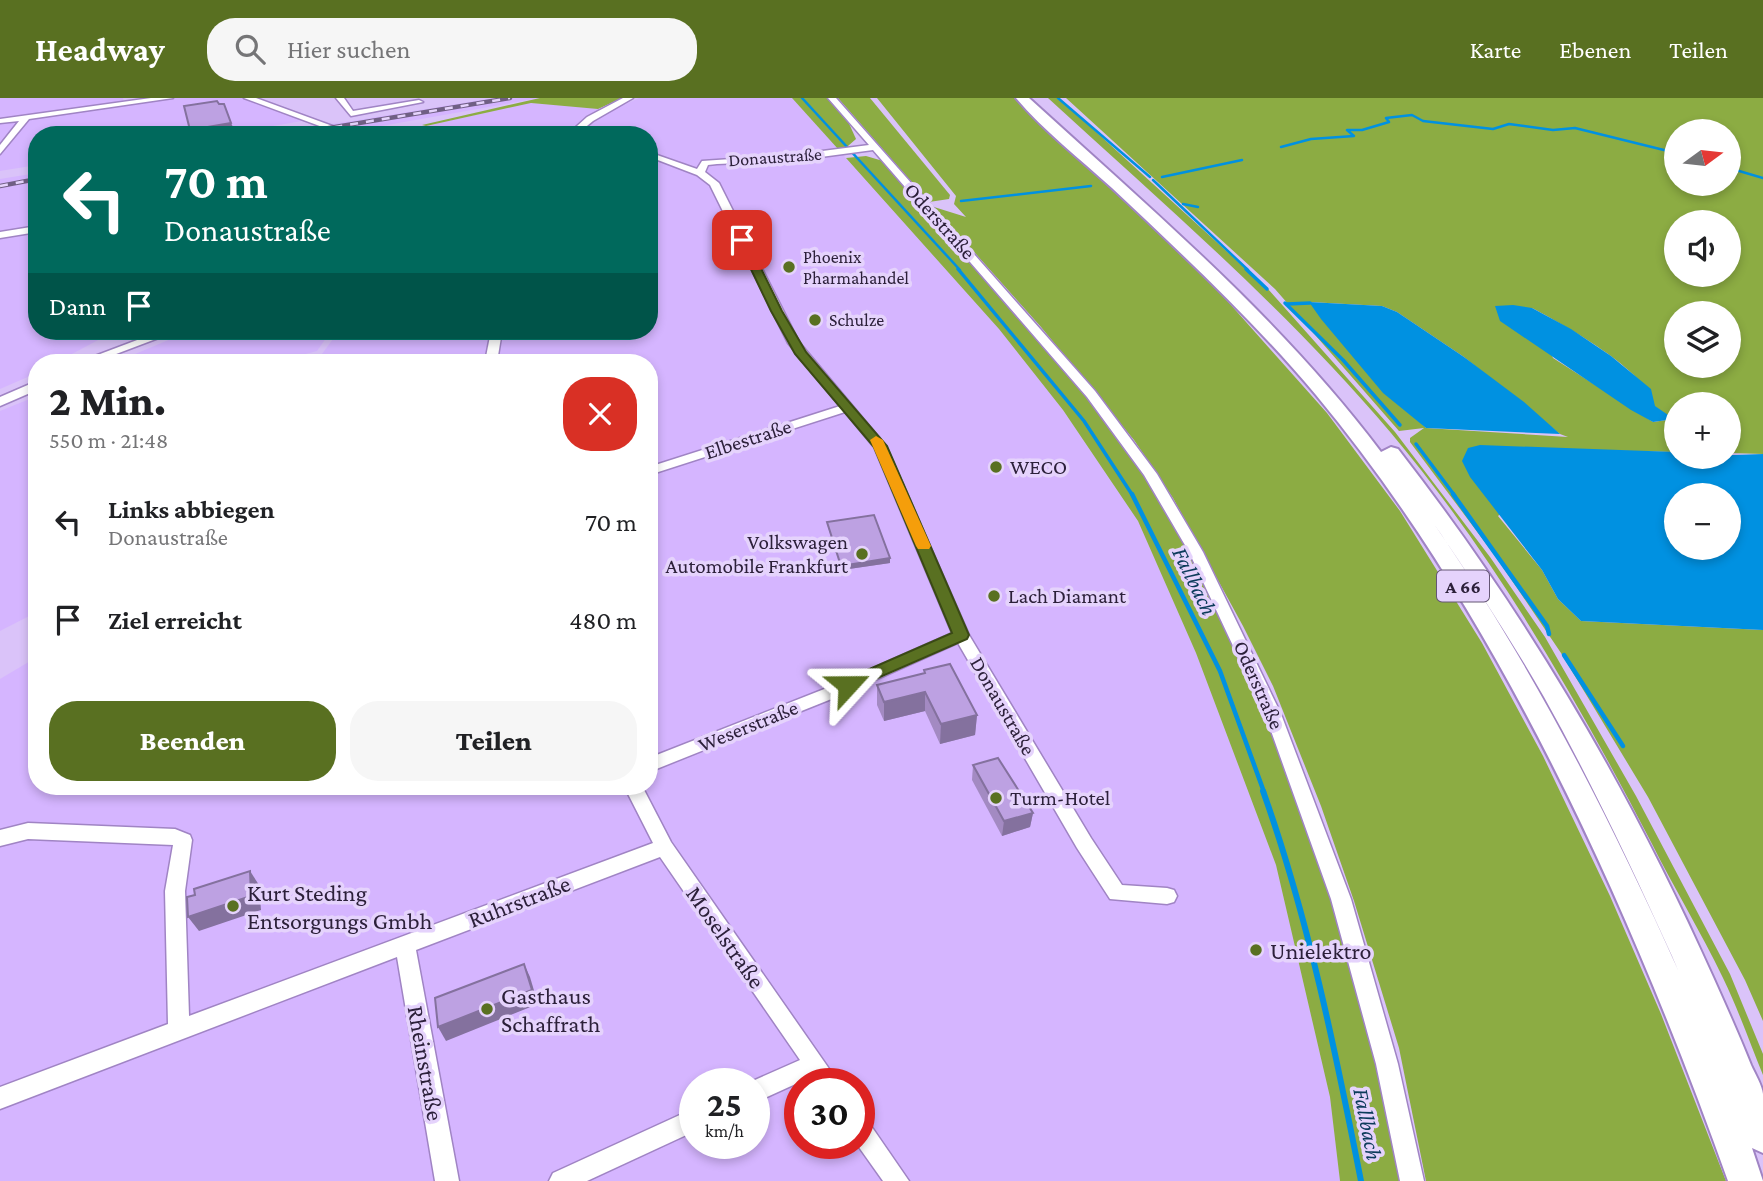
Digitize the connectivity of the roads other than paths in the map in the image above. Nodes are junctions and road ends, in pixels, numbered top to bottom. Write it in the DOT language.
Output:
graph roads {
  1 [pos="169,98"];
  2 [pos="248,98"];
  3 [pos="340,98"];
  4 [pos="415,98"];
  5 [pos="629,98"];
  6 [pos="832,98"];
  7 [pos="1022,98"];
  8 [pos="1034,98"];
  9 [pos="26,118"];
  10 [pos="0,121"];
  11 [pos="327,126"];
  12 [pos="582,126"];
  13 [pos="863,133"];
  14 [pos="876,149"];
  15 [pos="853,150"];
  16 [pos="0,151"];
  17 [pos="658,157"];
  18 [pos="658,159"];
  19 [pos="717,161"];
  20 [pos="700,173"];
  21 [pos="711,180"];
  22 [pos="28,230"];
  23 [pos="0,235"];
  24 [pos="146,340"];
  25 [pos="107,354"];
  26 [pos="28,388"];
  27 [pos="0,402"];
  28 [pos="848,407"];
  29 [pos="658,468"];
  30 [pos="961,635"];
  31 [pos="658,761"];
  32 [pos="638,795"];
  33 [pos="8,835"];
  34 [pos="664,847"];
  35 [pos="1167,896"];
  36 [pos="405,944"];
  37 [pos="179,1030"];
  38 [pos="814,1065"];
  39 [pos="816,1068"];
  40 [pos="770,1085"];
  41 [pos="0,1098"];
  42 [pos="679,1126"];
  43 [pos="1763,1135"];
  44 [pos="875,1150"];
  45 [pos="447,1181"];
  46 [pos="561,1181"];
  47 [pos="897,1181"];
  48 [pos="1412,1181"];
  49 [pos="1746,1181"];
  1 -- 9 [label="street"];
  2 -- 11 [label="street"];
  3 -- 4 [label="street"];
  5 -- 12 [label="street"];
  6 -- 13 [label="street, Oderstraße"];
  7 -- 49 [label="highway, A 66"];
  8 -- 43 [label="highway, A 66"];
  9 -- 10 [label="street"];
  9 -- 16 [label="street"];
  13 -- 14 [label="street, Oderstraße"];
  13 -- 15 [label="street"];
  14 -- 15 [label="street, Donaustraße"];
  14 -- 48 [label="street, Oderstraße"];
  15 -- 19 [label="street, Donaustraße"];
  17 -- 19 [label="street"];
  18 -- 20 [label="street, Donaustraße"];
  19 -- 20 [label="street, Donaustraße"];
  19 -- 21 [label="street, Donaustraße"];
  20 -- 21 [label="street, Donaustraße"];
  21 -- 28 [label="street, Donaustraße"];
  22 -- 23 [label="street"];
  24 -- 25 [label="street"];
  26 -- 27 [label="street"];
  28 -- 29 [label="street, Elbestraße"];
  28 -- 30 [label="street, Donaustraße"];
  30 -- 31 [label="street, Weserstraße"];
  30 -- 35 [label="street, Donaustraße"];
  32 -- 34 [label="street, Moselstraße"];
  33 -- 37 [label="street"];
  34 -- 36 [label="street, Ruhrstraße"];
  34 -- 38 [label="street, Moselstraße"];
  36 -- 37 [label="street, Ruhrstraße"];
  36 -- 45 [label="street, Rheinstraße"];
  37 -- 41 [label="street, Ruhrstraße"];
  38 -- 39 [label="street, Moselstraße"];
  38 -- 40 [label="street"];
  42 -- 46 [label="street"];
  44 -- 47 [label="street"];
}
